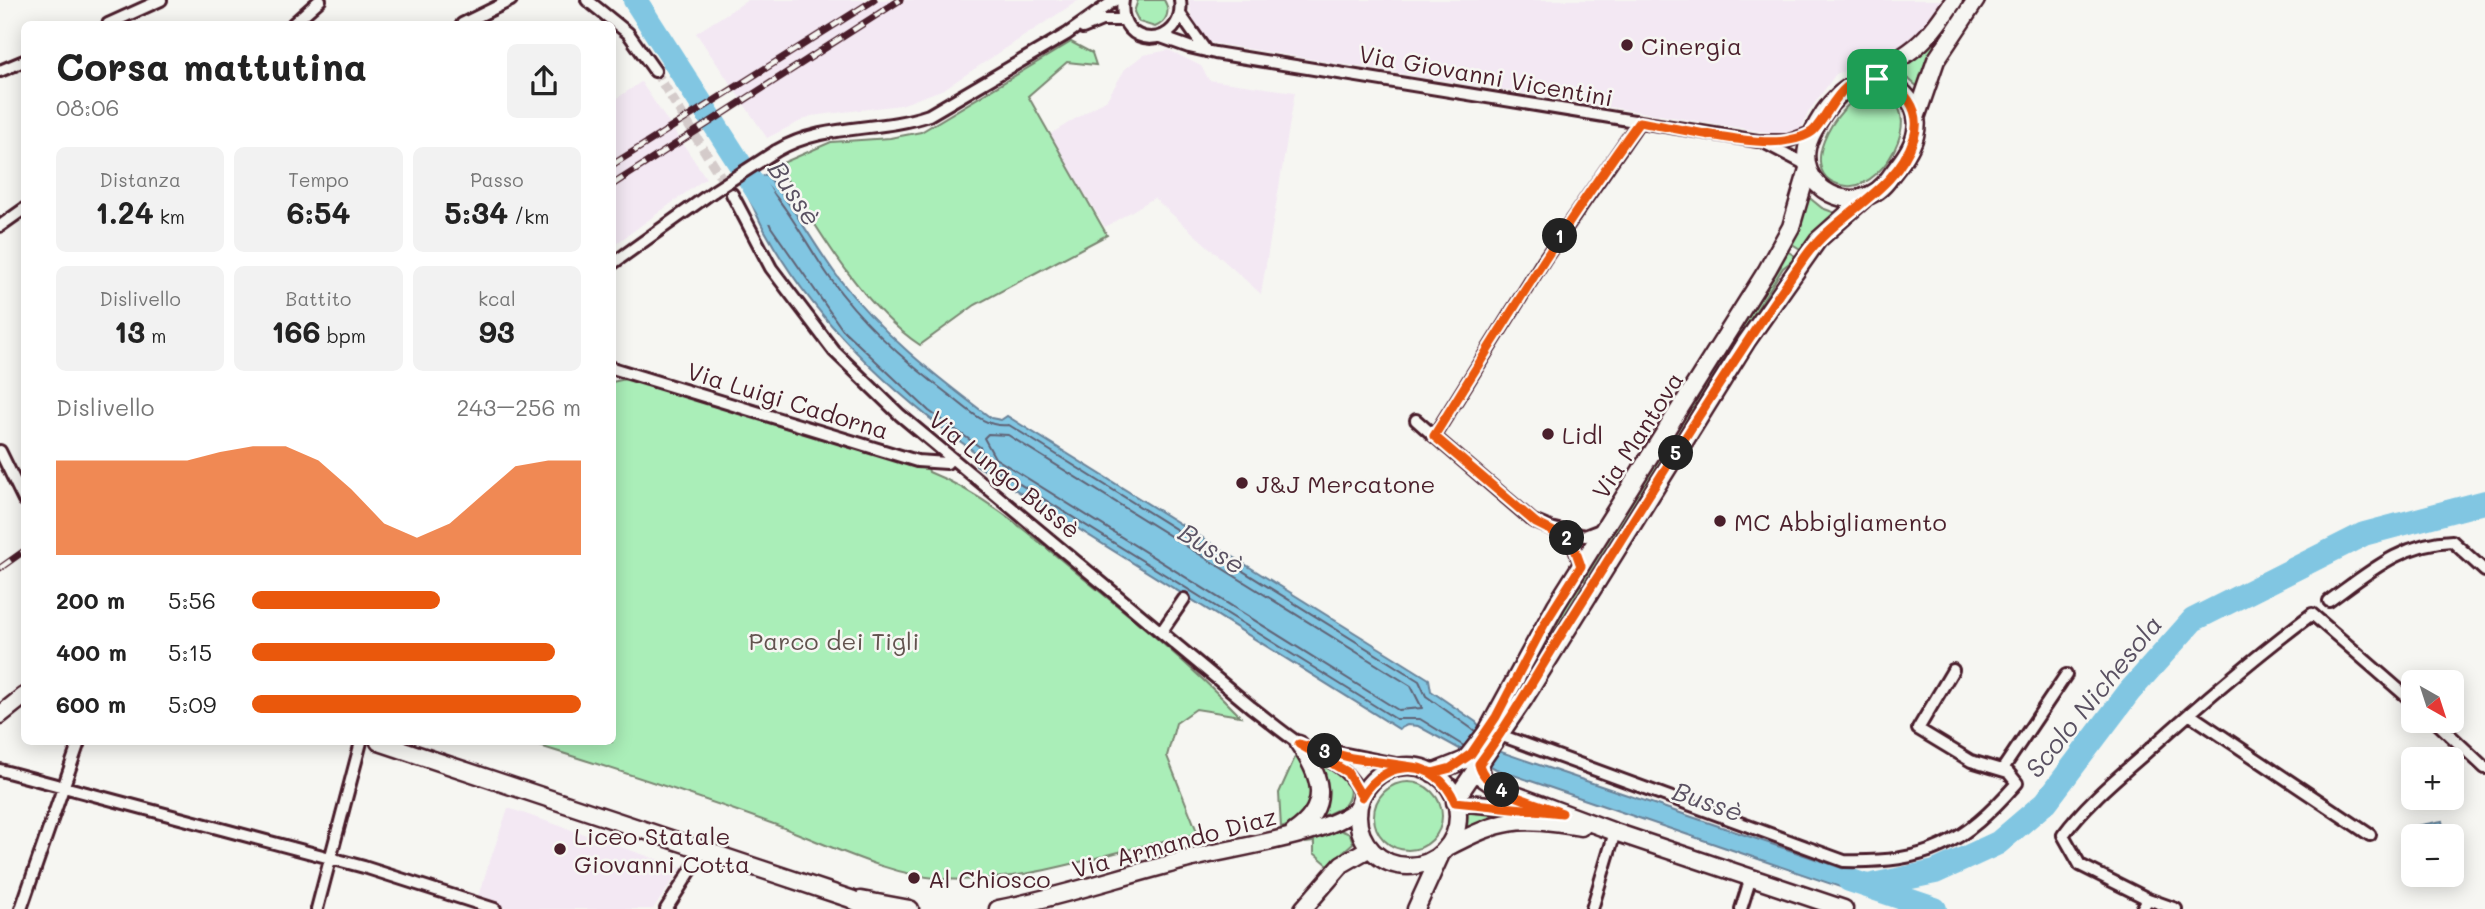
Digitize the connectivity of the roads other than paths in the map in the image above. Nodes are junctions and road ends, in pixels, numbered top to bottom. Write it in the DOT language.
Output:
graph roads {
  1 [pos="161,0"];
  2 [pos="320,0"];
  3 [pos="511,0"];
  4 [pos="587,0"];
  5 [pos="1115,0"];
  6 [pos="1123,0"];
  7 [pos="1180,0"];
  8 [pos="1954,0"];
  9 [pos="1976,0"];
  10 [pos="1180,15"];
  11 [pos="1123,20"];
  12 [pos="115,21"];
  13 [pos="296,21"];
  14 [pos="468,21"];
  15 [pos="613,21"];
  16 [pos="616,23"];
  17 [pos="1067,34"];
  18 [pos="1161,37"];
  19 [pos="1206,51"];
  20 [pos="21,62"];
  21 [pos="0,71"];
  22 [pos="655,71"];
  23 [pos="1864,79"];
  24 [pos="1916,118"];
  25 [pos="1639,122"];
  26 [pos="1813,132"];
  27 [pos="1758,141"];
  28 [pos="1807,167"];
  29 [pos="732,194"];
  30 [pos="1864,199"];
  31 [pos="21,210"];
  32 [pos="21,211"];
  33 [pos="0,217"];
  34 [pos="0,226"];
  35 [pos="616,261"];
  36 [pos="616,369"];
  37 [pos="1416,420"];
  38 [pos="1434,436"];
  39 [pos="0,452"];
  40 [pos="951,458"];
  41 [pos="21,494"];
  42 [pos="1550,528"];
  43 [pos="1605,528"];
  44 [pos="1581,566"];
  45 [pos="2485,571"];
  46 [pos="1184,599"];
  47 [pos="2329,601"];
  48 [pos="1163,631"];
  49 [pos="1953,670"];
  50 [pos="2066,675"];
  51 [pos="2401,692"];
  52 [pos="21,698"];
  53 [pos="21,706"];
  54 [pos="2189,714"];
  55 [pos="0,716"];
  56 [pos="2448,733"];
  57 [pos="1494,737"];
  58 [pos="1299,744"];
  59 [pos="78,745"];
  60 [pos="360,745"];
  61 [pos="388,745"];
  62 [pos="1472,762"];
  63 [pos="1406,766"];
  64 [pos="2485,768"];
  65 [pos="0,770"];
  66 [pos="2002,770"];
  67 [pos="1432,773"];
  68 [pos="63,789"];
  69 [pos="1455,801"];
  70 [pos="1360,803"];
  71 [pos="1562,813"];
  72 [pos="1615,832"];
  73 [pos="1289,835"];
  74 [pos="2370,835"];
  75 [pos="1370,848"];
  76 [pos="704,850"];
  77 [pos="1444,850"];
  78 [pos="331,859"];
  79 [pos="1751,877"];
  80 [pos="851,899"];
  81 [pos="1044,900"];
  82 [pos="2145,904"];
  83 [pos="21,909"];
  84 [pos="317,909"];
  85 [pos="495,909"];
  86 [pos="666,909"];
  87 [pos="871,909"];
  88 [pos="910,909"];
  89 [pos="998,909"];
  90 [pos="1030,909"];
  91 [pos="1303,909"];
  92 [pos="1416,909"];
  93 [pos="1592,909"];
  94 [pos="1741,909"];
  95 [pos="1844,909"];
  96 [pos="2176,909"];
  1 -- 12 [label="street"];
  2 -- 13 [label="street"];
  3 -- 14 [label="street"];
  4 -- 15 [label="street"];
  5 -- 17 [label="street"];
  6 -- 11 [label="street"];
  7 -- 10 [label="street"];
  8 -- 23 [label="main road, Via Mantova"];
  9 -- 24 [label="main road, Via Mantova"];
  10 -- 18 [label="street"];
  10 -- 19 [label="street"];
  11 -- 17 [label="street"];
  11 -- 18 [label="street, Via Giovanni Vicentini"];
  16 -- 22 [label="street"];
  17 -- 35 [label="street, bridge"];
  18 -- 19 [label="street, Via Giovanni Vicentini"];
  19 -- 25 [label="street, Via Giovanni Vicentini"];
  20 -- 21 [label="street"];
  23 -- 24 [label="main road"];
  23 -- 26 [label="main road, Via Mantova"];
  24 -- 30 [label="main road, Via Mantova"];
  25 -- 27 [label="street, Via Giovanni Vicentini"];
  25 -- 38 [label="street"];
  26 -- 27 [label="street, Via Giovanni Vicentini"];
  26 -- 28 [label="main road, Via Mantova"];
  27 -- 28 [label="street, Via Giovanni Vicentini"];
  28 -- 30 [label="main road"];
  28 -- 43 [label="main road, Via Mantova"];
  29 -- 40 [label="street, Via Lungo Bussè"];
  30 -- 57 [label="main road, Via Mantova"];
  31 -- 33 [label="street"];
  32 -- 34 [label="street"];
  36 -- 40 [label="street, Via Luigi Cadorna"];
  37 -- 38 [label="street"];
  38 -- 42 [label="street"];
  39 -- 41 [label="street"];
  40 -- 48 [label="street, Via Lungo Bussè"];
  42 -- 43 [label="street"];
  42 -- 44 [label="street"];
  43 -- 44 [label="main road, Via Mantova"];
  44 -- 57 [label="main road, Via Mantova"];
  45 -- 47 [label="street"];
  46 -- 48 [label="street"];
  48 -- 58 [label="street, Via Lungo Bussè"];
  49 -- 66 [label="street"];
  50 -- 66 [label="street"];
  51 -- 54 [label="street"];
  52 -- 55 [label="main road"];
  53 -- 55 [label="main road"];
  54 -- 74 [label="street"];
  54 -- 82 [label="street"];
  56 -- 64 [label="street"];
  57 -- 62 [label="main road, Via Mantova"];
  57 -- 66 [label="street"];
  58 -- 63 [label="street, Via Lungo Bussè"];
  58 -- 70 [label="street, Via Lungo Bussè"];
  58 -- 73 [label="main road"];
  59 -- 68 [label="street"];
  60 -- 78 [label="street"];
  61 -- 76 [label="main road"];
  62 -- 67 [label="main road"];
  62 -- 69 [label="main road, Via Mantova"];
  62 -- 71 [label="main road"];
  63 -- 67 [label="main road"];
  63 -- 70 [label="main road"];
  65 -- 68 [label="street"];
  67 -- 69 [label="main road"];
  68 -- 78 [label="street"];
  68 -- 83 [label="street"];
  69 -- 71 [label="main road"];
  69 -- 77 [label="main road"];
  70 -- 73 [label="main road, Via Armando Diaz"];
  70 -- 75 [label="main road"];
  71 -- 72 [label="main road"];
  72 -- 77 [label="main road"];
  72 -- 79 [label="main road"];
  72 -- 93 [label="street"];
  73 -- 81 [label="main road, Via Armando Diaz"];
  75 -- 77 [label="main road"];
  75 -- 91 [label="main road"];
  76 -- 80 [label="main road"];
  76 -- 86 [label="street"];
  77 -- 92 [label="main road"];
  78 -- 84 [label="street"];
  78 -- 85 [label="street"];
  79 -- 94 [label="street"];
  79 -- 95 [label="main road"];
  80 -- 87 [label="main road"];
  80 -- 88 [label="main road"];
  81 -- 89 [label="main road, Via Armando Diaz"];
  81 -- 90 [label="main road"];
  82 -- 96 [label="street"];
}
